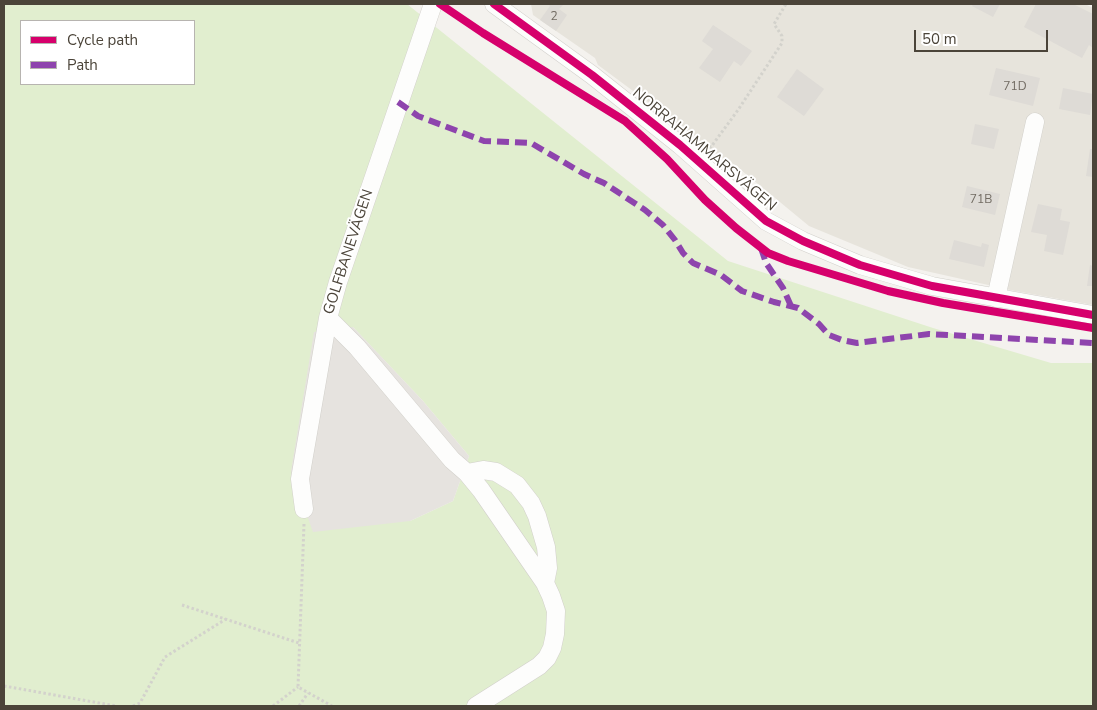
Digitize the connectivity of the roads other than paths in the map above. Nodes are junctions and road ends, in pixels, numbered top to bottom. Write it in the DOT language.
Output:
graph roads {
  1 [pos="432,4"];
  2 [pos="494,4"];
  3 [pos="513,9"];
  4 [pos="1035,122"];
  5 [pos="996,298"];
  6 [pos="1093,316"];
  7 [pos="328,318"];
  8 [pos="467,473"];
  9 [pos="304,509"];
  10 [pos="545,583"];
  11 [pos="476,706"];
  1 -- 7 [label="street, GOLFBANEVÄGEN"];
  2 -- 3 [label="street, NORRAHAMMARSVÄGEN"];
  3 -- 5 [label="street, NORRAHAMMARSVÄGEN"];
  4 -- 5 [label="street"];
  5 -- 6 [label="street, NORRAHAMMARSVÄGEN"];
  7 -- 8 [label="street"];
  7 -- 9 [label="street, GOLFBANEVÄGEN"];
  8 -- 10 [label="street"];
  8 -- 10 [label="street"];
  10 -- 11 [label="street"];
}
